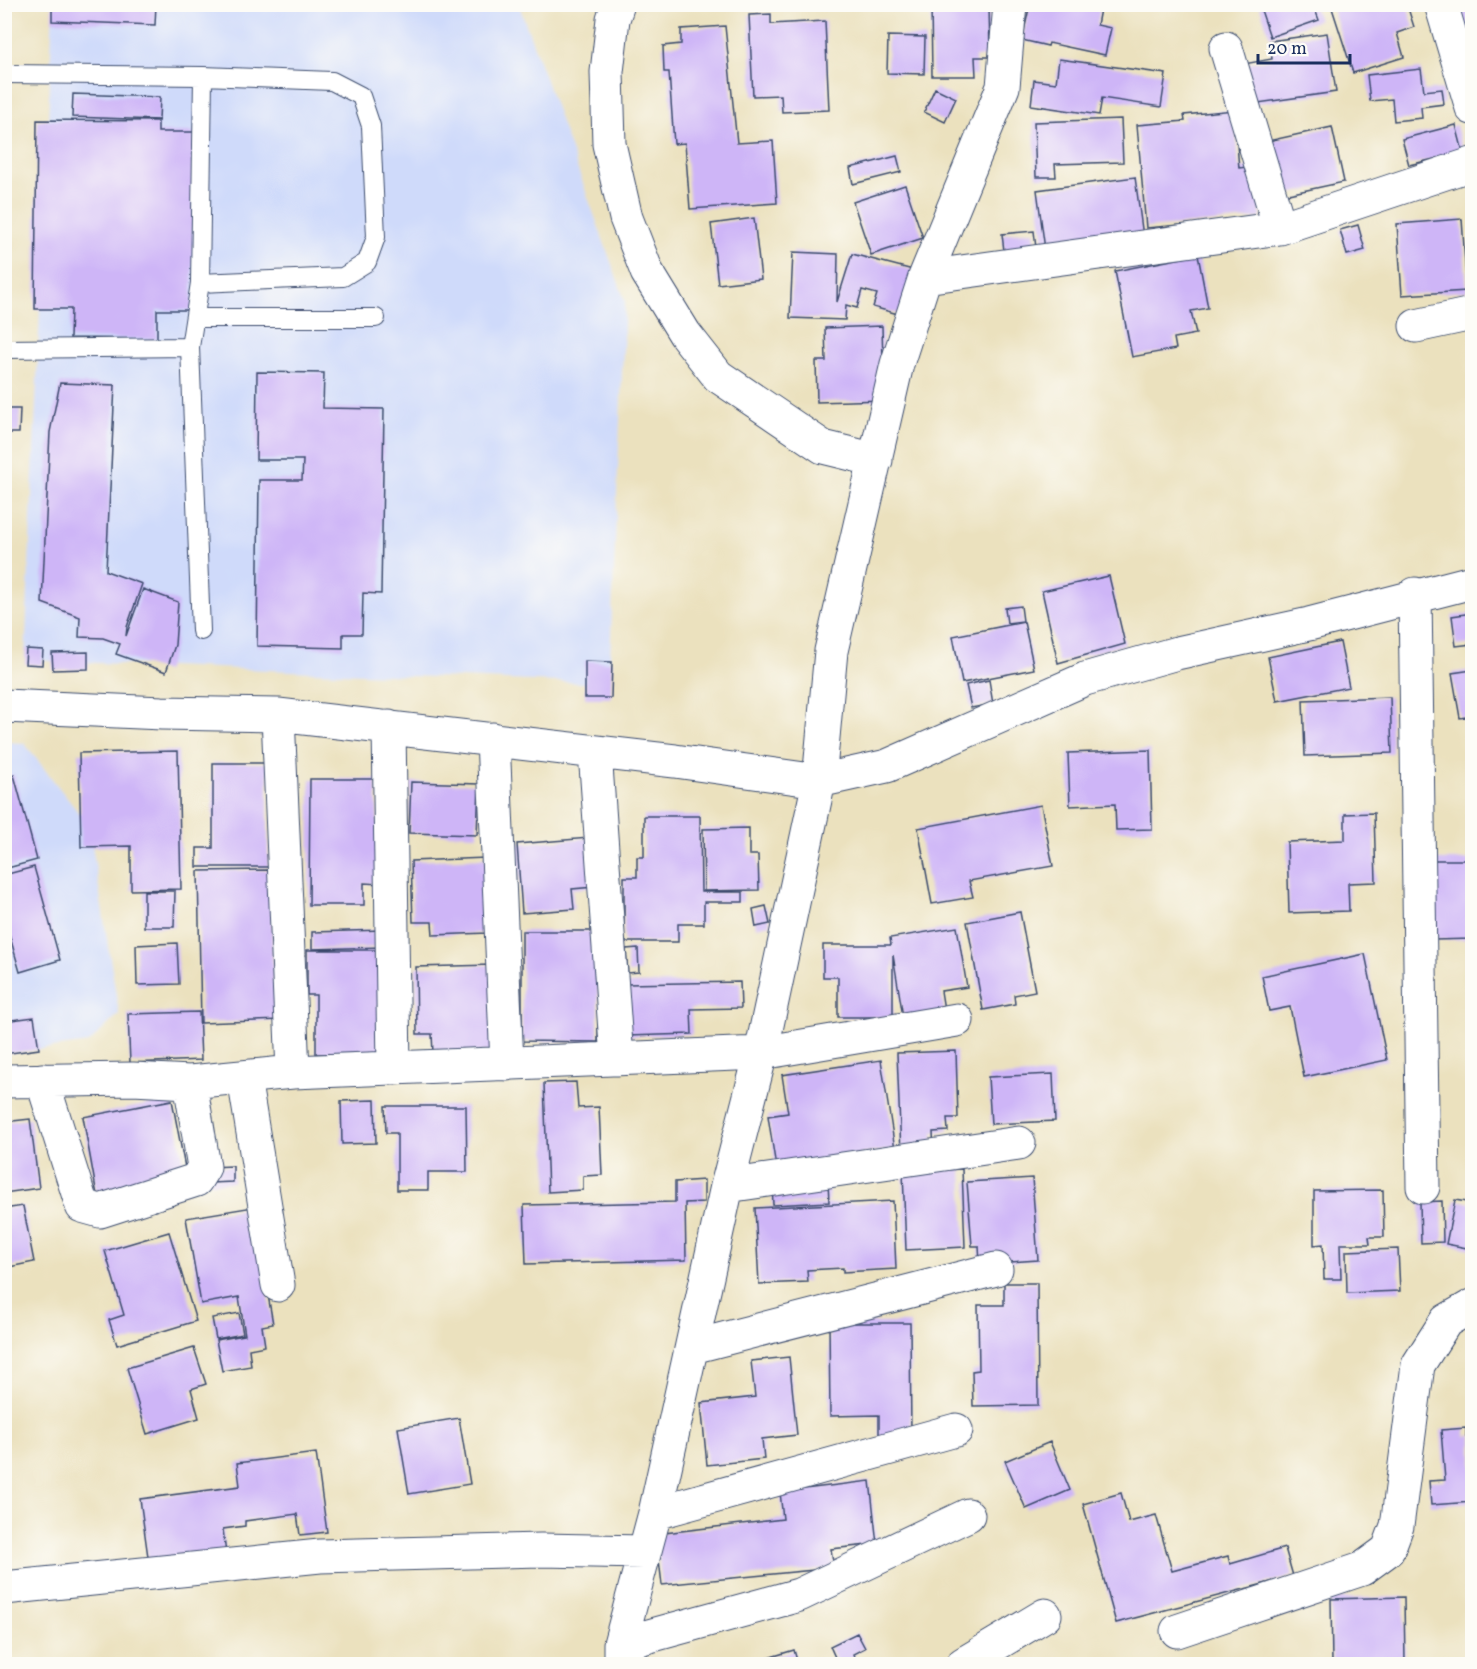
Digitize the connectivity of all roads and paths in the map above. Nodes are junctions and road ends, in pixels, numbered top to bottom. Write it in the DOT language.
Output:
graph roads {
  1 [pos="618,4"];
  2 [pos="1010,4"];
  3 [pos="1441,4"];
  4 [pos="1226,48"];
  5 [pos="4,74"];
  6 [pos="203,76"];
  7 [pos="1473,108"];
  8 [pos="1473,164"];
  9 [pos="1280,228"];
  10 [pos="926,276"];
  11 [pos="200,283"];
  12 [pos="1473,314"];
  13 [pos="195,318"];
  14 [pos="376,318"];
  15 [pos="1416,326"];
  16 [pos="190,347"];
  17 [pos="4,349"];
  18 [pos="876,460"];
  19 [pos="1473,582"];
  20 [pos="1415,594"];
  21 [pos="201,631"];
  22 [pos="4,706"];
  23 [pos="278,715"];
  24 [pos="389,727"];
  25 [pos="493,739"];
  26 [pos="595,752"];
  27 [pos="819,781"];
  28 [pos="957,1020"];
  29 [pos="761,1053"];
  30 [pos="617,1059"];
  31 [pos="507,1064"];
  32 [pos="394,1068"];
  33 [pos="293,1072"];
  34 [pos="244,1078"];
  35 [pos="42,1080"];
  36 [pos="4,1081"];
  37 [pos="190,1082"];
  38 [pos="1019,1143"];
  39 [pos="727,1186"];
  40 [pos="1423,1186"];
  41 [pos="996,1269"];
  42 [pos="278,1286"];
  43 [pos="1473,1306"];
  44 [pos="692,1347"];
  45 [pos="956,1430"];
  46 [pos="655,1513"];
  47 [pos="968,1515"];
  48 [pos="644,1552"];
  49 [pos="4,1588"];
  50 [pos="1045,1615"];
  51 [pos="1177,1631"];
  52 [pos="620,1654"];
  53 [pos="963,1665"];
  1 -- 18 [label="street"];
  2 -- 10 [label="street"];
  3 -- 7 [label="street"];
  4 -- 9 [label="street"];
  5 -- 6 [label="lane"];
  6 -- 11 [label="lane"];
  6 -- 11 [label="lane"];
  8 -- 9 [label="street"];
  9 -- 10 [label="street"];
  10 -- 18 [label="street"];
  11 -- 13 [label="lane"];
  12 -- 15 [label="street"];
  13 -- 14 [label="lane"];
  13 -- 16 [label="lane"];
  16 -- 17 [label="lane"];
  16 -- 21 [label="lane"];
  18 -- 27 [label="street"];
  19 -- 20 [label="street"];
  20 -- 27 [label="street"];
  20 -- 40 [label="street"];
  22 -- 23 [label="street"];
  23 -- 24 [label="street"];
  23 -- 33 [label="street"];
  24 -- 25 [label="street"];
  24 -- 32 [label="street"];
  25 -- 26 [label="street"];
  25 -- 31 [label="street"];
  26 -- 27 [label="street"];
  26 -- 30 [label="street"];
  27 -- 29 [label="street"];
  28 -- 29 [label="street"];
  29 -- 30 [label="street"];
  29 -- 39 [label="street"];
  30 -- 31 [label="street"];
  31 -- 32 [label="street"];
  32 -- 33 [label="street"];
  33 -- 34 [label="street"];
  34 -- 37 [label="street"];
  34 -- 42 [label="street"];
  35 -- 36 [label="street"];
  35 -- 37 [label="street"];
  35 -- 37 [label="street"];
  38 -- 39 [label="street"];
  39 -- 44 [label="street"];
  41 -- 44 [label="street"];
  43 -- 51 [label="street"];
  44 -- 46 [label="street"];
  45 -- 46 [label="street"];
  46 -- 48 [label="street"];
  47 -- 52 [label="street"];
  48 -- 49 [label="street"];
  48 -- 52 [label="street"];
  50 -- 53 [label="street"];
}
